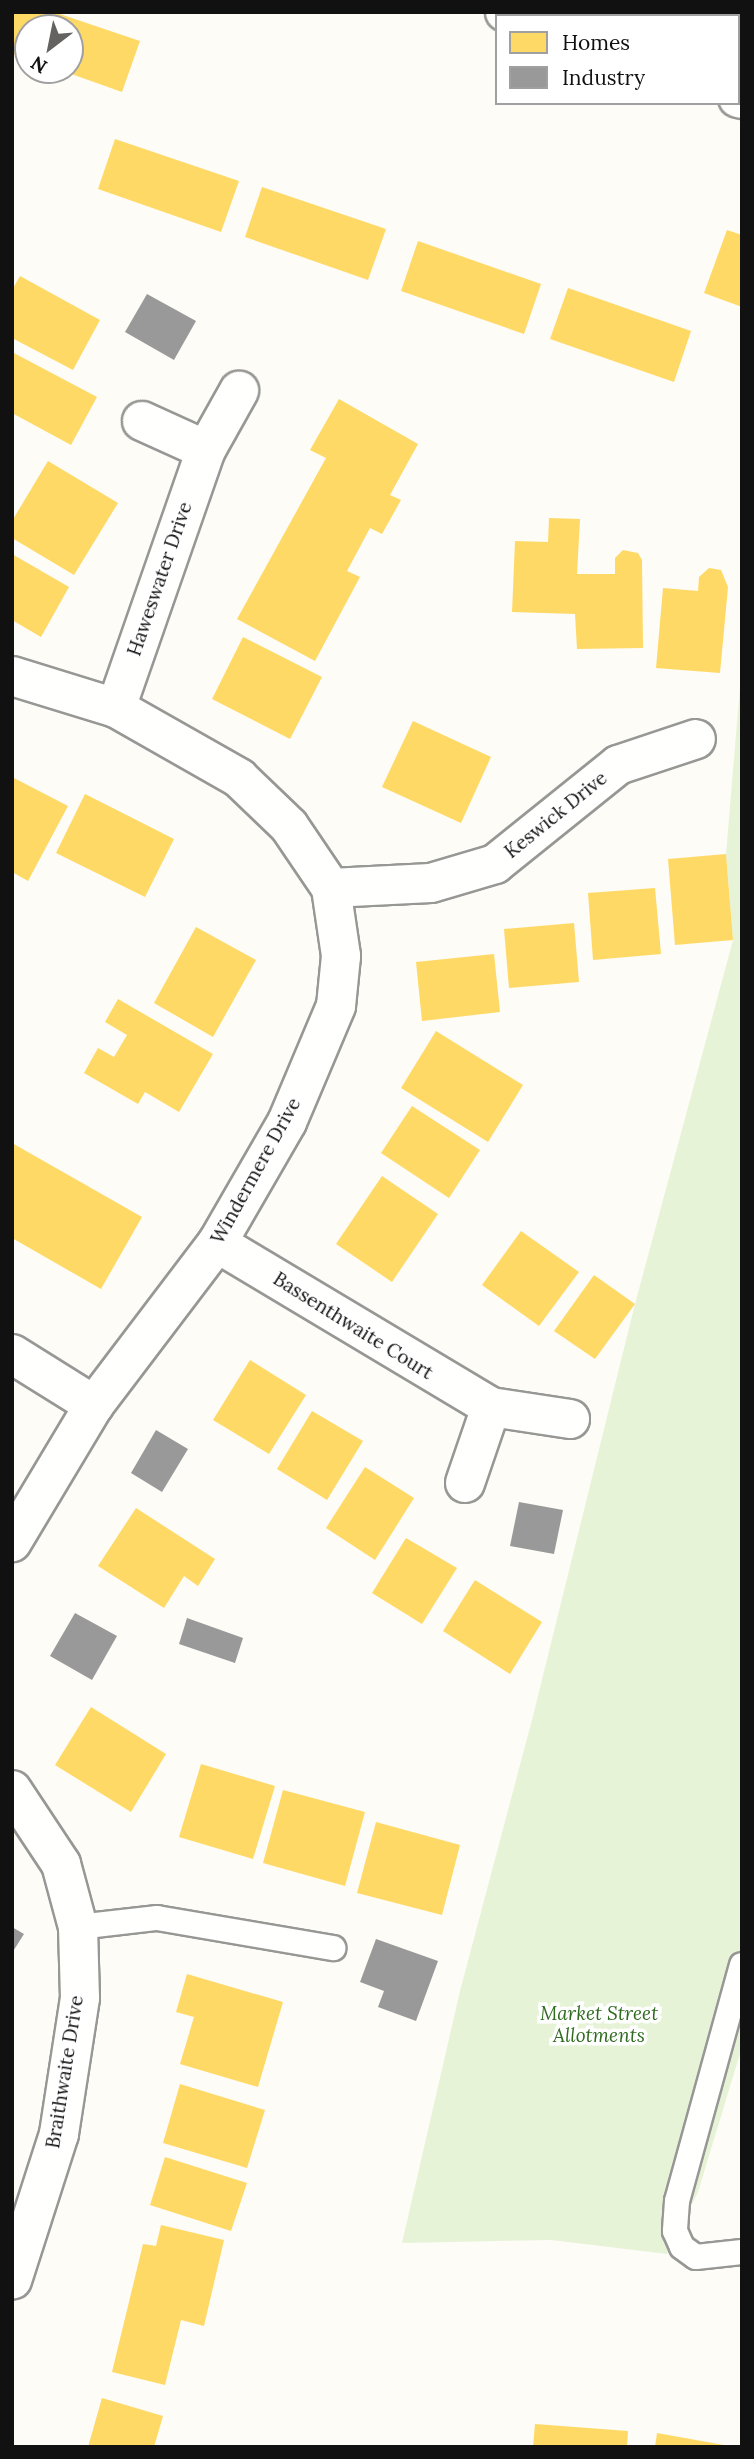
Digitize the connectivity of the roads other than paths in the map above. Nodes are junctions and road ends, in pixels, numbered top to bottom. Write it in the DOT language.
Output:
graph roads {
  1 [pos="239,391"];
  2 [pos="142,421"];
  3 [pos="206,450"];
  4 [pos="12,676"];
  5 [pos="116,708"];
  6 [pos="696,739"];
  7 [pos="331,888"];
  8 [pos="217,1243"];
  9 [pos="12,1354"];
  10 [pos="94,1405"];
  11 [pos="491,1407"];
  12 [pos="570,1419"];
  13 [pos="465,1483"];
  14 [pos="12,1542"];
  15 [pos="12,1790"];
  16 [pos="78,1927"];
  17 [pos="333,1948"];
  18 [pos="742,1965"];
  19 [pos="742,2252"];
  20 [pos="12,2280"];
  1 -- 3 [label="street, Haweswater Drive"];
  2 -- 3 [label="street"];
  3 -- 5 [label="street, Haweswater Drive"];
  4 -- 5 [label="street, Windermere Drive"];
  5 -- 7 [label="street, Windermere Drive"];
  6 -- 7 [label="street, Keswick Drive"];
  7 -- 8 [label="street, Windermere Drive"];
  8 -- 10 [label="street, Windermere Drive"];
  8 -- 11 [label="street, Bassenthwaite Court"];
  9 -- 10 [label="street"];
  10 -- 14 [label="street, Windermere Drive"];
  11 -- 12 [label="street, Bassenthwaite Court"];
  11 -- 13 [label="street"];
  15 -- 16 [label="street, Braithwaite Drive"];
  16 -- 17 [label="lane"];
  16 -- 20 [label="street, Braithwaite Drive"];
  18 -- 19 [label="lane"];
}
